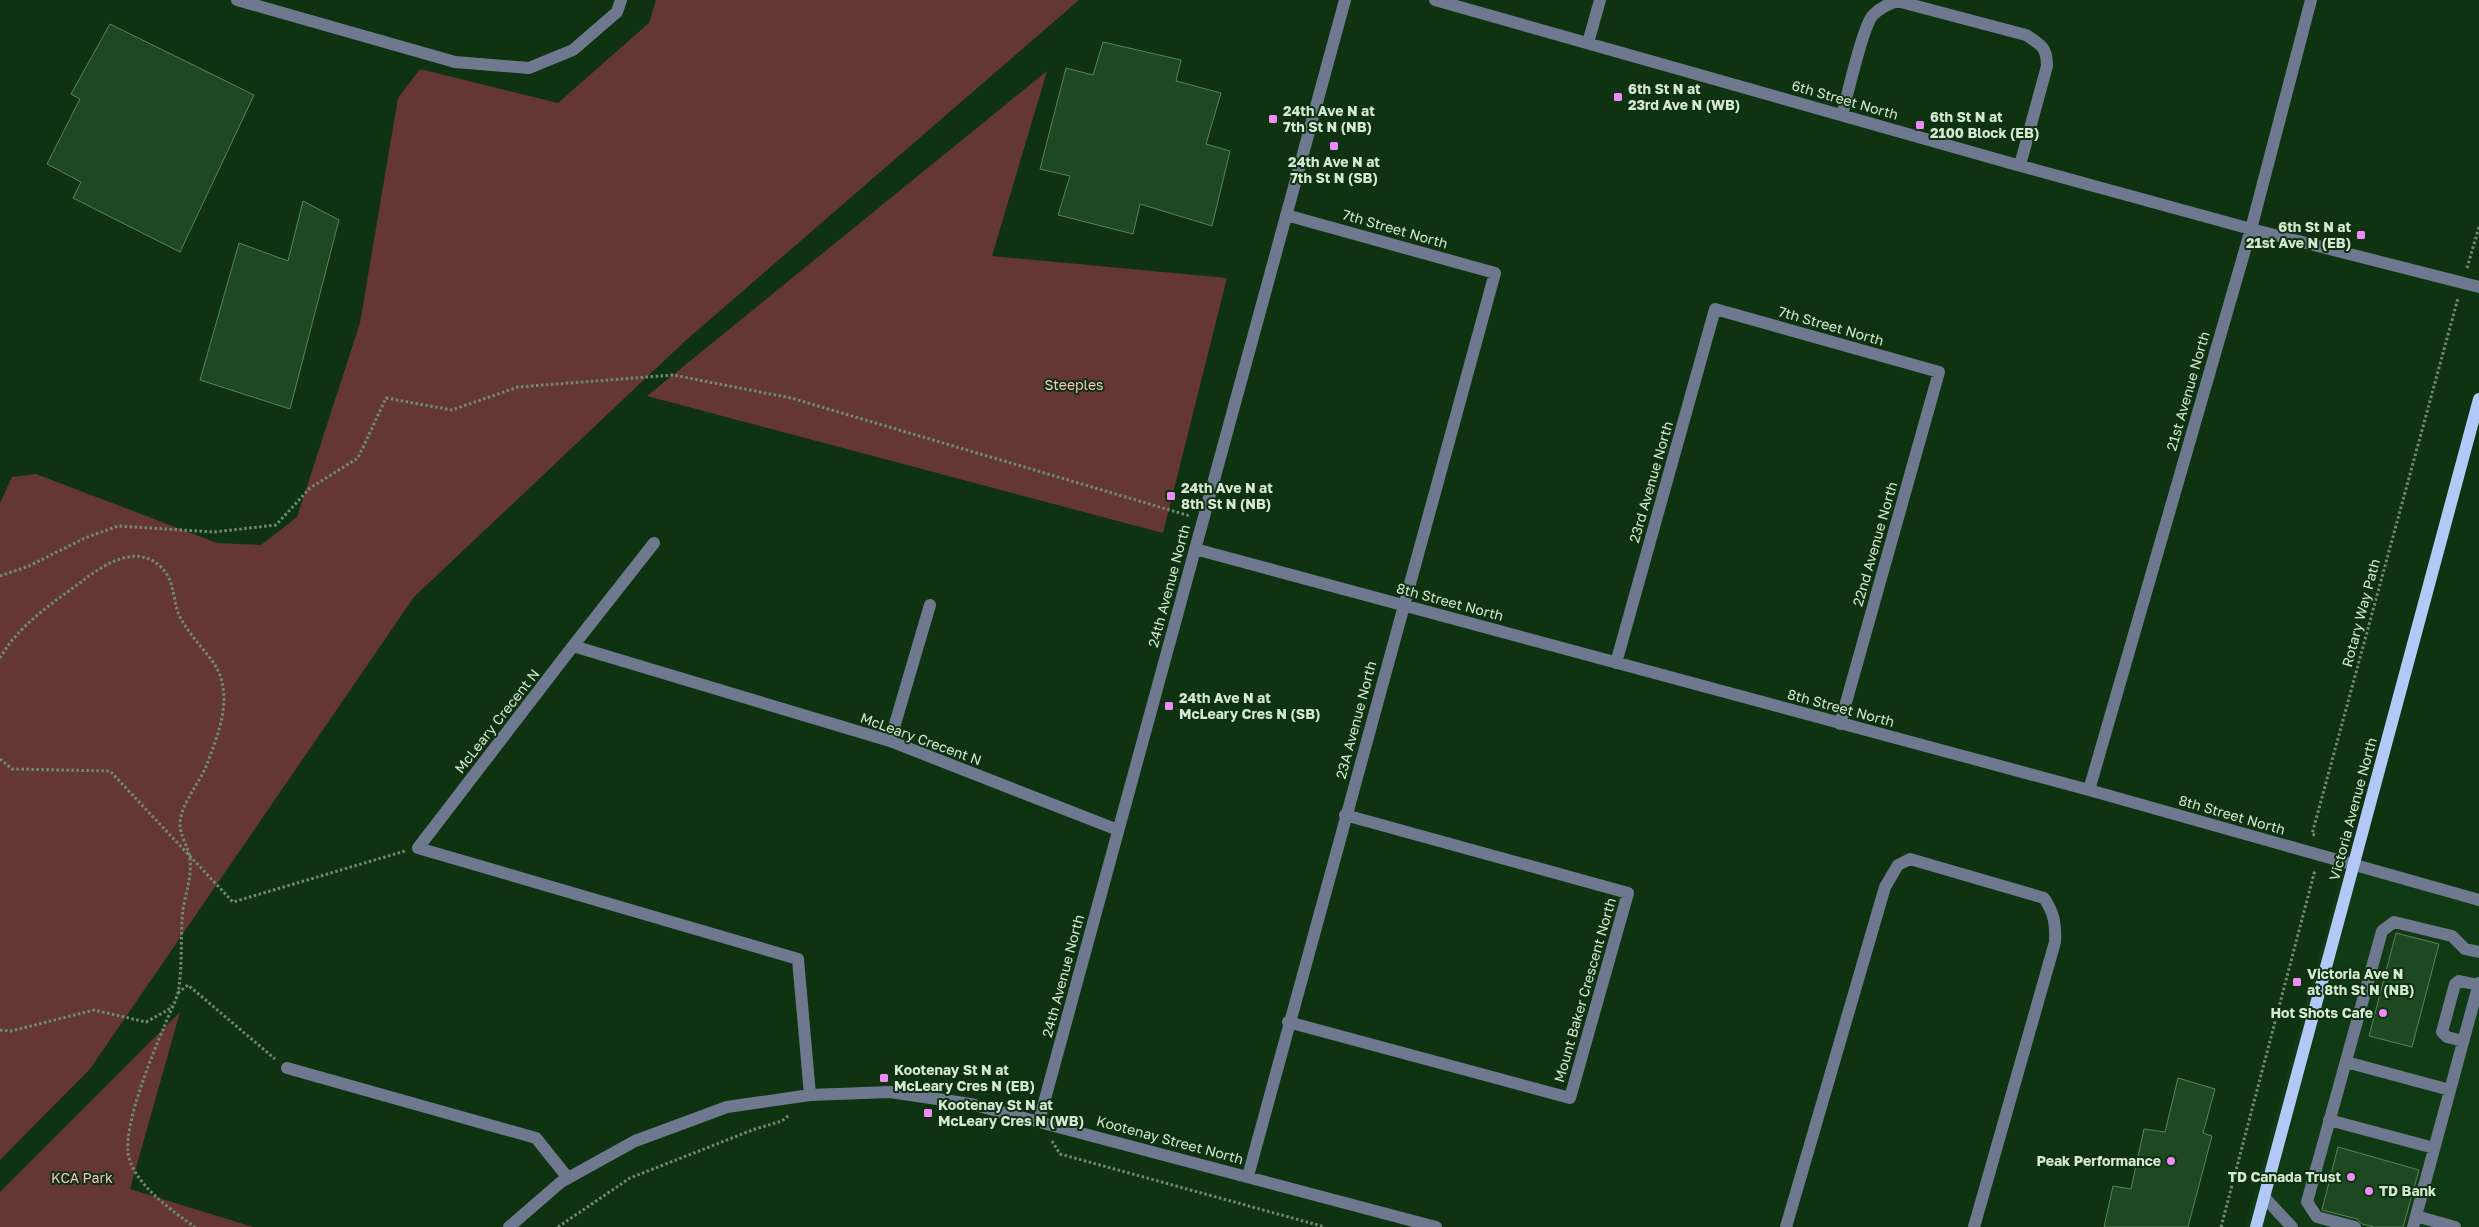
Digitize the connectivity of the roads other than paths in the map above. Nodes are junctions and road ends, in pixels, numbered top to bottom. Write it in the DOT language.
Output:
graph roads {
  1 [pos="237,0"];
  2 [pos="621,0"];
  3 [pos="1345,0"];
  4 [pos="1435,0"];
  5 [pos="1600,0"];
  6 [pos="2311,0"];
  7 [pos="1588,43"];
  8 [pos="1842,115"];
  9 [pos="2020,166"];
  10 [pos="1286,215"];
  11 [pos="2251,229"];
  12 [pos="1495,273"];
  13 [pos="2479,287"];
  14 [pos="1715,309"];
  15 [pos="1939,372"];
  16 [pos="2479,399"];
  17 [pos="654,544"];
  18 [pos="1195,549"];
  19 [pos="930,605"];
  20 [pos="1403,605"];
  21 [pos="574,646"];
  22 [pos="1616,663"];
  23 [pos="1840,724"];
  24 [pos="890,741"];
  25 [pos="2089,790"];
  26 [pos="1345,815"];
  27 [pos="1118,830"];
  28 [pos="2354,864"];
  29 [pos="2479,900"];
  30 [pos="2479,952"];
  31 [pos="2479,984"];
  32 [pos="1288,1022"];
  33 [pos="2463,1041"];
  34 [pos="2346,1062"];
  35 [pos="287,1068"];
  36 [pos="2450,1090"];
  37 [pos="810,1094"];
  38 [pos="2329,1120"];
  39 [pos="1039,1122"];
  40 [pos="2434,1148"];
  41 [pos="1248,1176"];
  42 [pos="568,1178"];
  43 [pos="2264,1197"];
  44 [pos="2414,1221"];
  45 [pos="509,1227"];
  46 [pos="1436,1227"];
  47 [pos="1786,1227"];
  48 [pos="1974,1227"];
  49 [pos="2256,1227"];
  50 [pos="2292,1227"];
  51 [pos="2355,1227"];
  52 [pos="2455,1227"];
  1 -- 2 [label="street"];
  3 -- 10 [label="street, 24th Avenue North"];
  4 -- 7 [label="street, 6th Street North"];
  5 -- 7 [label="street"];
  6 -- 11 [label="street, 21st Avenue North"];
  7 -- 8 [label="street, 6th Street North"];
  8 -- 9 [label="street, 6th Street North"];
  8 -- 9 [label="street"];
  9 -- 11 [label="street, 6th Street North"];
  10 -- 12 [label="street, 7th Street North"];
  10 -- 18 [label="street, 24th Avenue North"];
  11 -- 13 [label="street, 6th Street North"];
  11 -- 25 [label="street, 21st Avenue North"];
  12 -- 20 [label="street, 23A Avenue North"];
  14 -- 15 [label="street, 7th Street North"];
  14 -- 22 [label="street, 23rd Avenue North"];
  15 -- 23 [label="street, 22nd Avenue North"];
  16 -- 28 [label="main road, Victoria Avenue North"];
  17 -- 21 [label="street"];
  18 -- 20 [label="street, 8th Street North"];
  18 -- 27 [label="street, 24th Avenue North"];
  19 -- 24 [label="street"];
  20 -- 22 [label="street, 8th Street North"];
  20 -- 26 [label="street, 23A Avenue North"];
  21 -- 24 [label="street, McLeary Crecent N"];
  21 -- 37 [label="street, McLeary Crecent N"];
  22 -- 23 [label="street, 8th Street North"];
  23 -- 25 [label="street, 8th Street North"];
  24 -- 27 [label="street, McLeary Crecent N"];
  25 -- 28 [label="street, 8th Street North"];
  26 -- 32 [label="street, 23A Avenue North"];
  26 -- 32 [label="street, Mount Baker Crescent North"];
  27 -- 39 [label="street, 24th Avenue North"];
  28 -- 29 [label="street, 8th Street North"];
  28 -- 43 [label="main road, Victoria Avenue North"];
  30 -- 34 [label="street"];
  31 -- 33 [label="street"];
  31 -- 33 [label="street"];
  32 -- 41 [label="street, 23A Avenue North"];
  33 -- 36 [label="street"];
  34 -- 36 [label="street"];
  34 -- 38 [label="street"];
  35 -- 42 [label="street"];
  36 -- 40 [label="street"];
  37 -- 39 [label="street, Kootenay Street North"];
  37 -- 42 [label="street, Kootenay Street North"];
  38 -- 40 [label="street"];
  38 -- 51 [label="street"];
  39 -- 41 [label="street, Kootenay Street North"];
  40 -- 44 [label="street"];
  41 -- 46 [label="street, Kootenay Street North"];
  42 -- 45 [label="street, Kootenay Street North"];
  43 -- 49 [label="main road, Victoria Avenue North"];
  43 -- 50 [label="street"];
  44 -- 52 [label="street"];
  47 -- 48 [label="street"];
}
